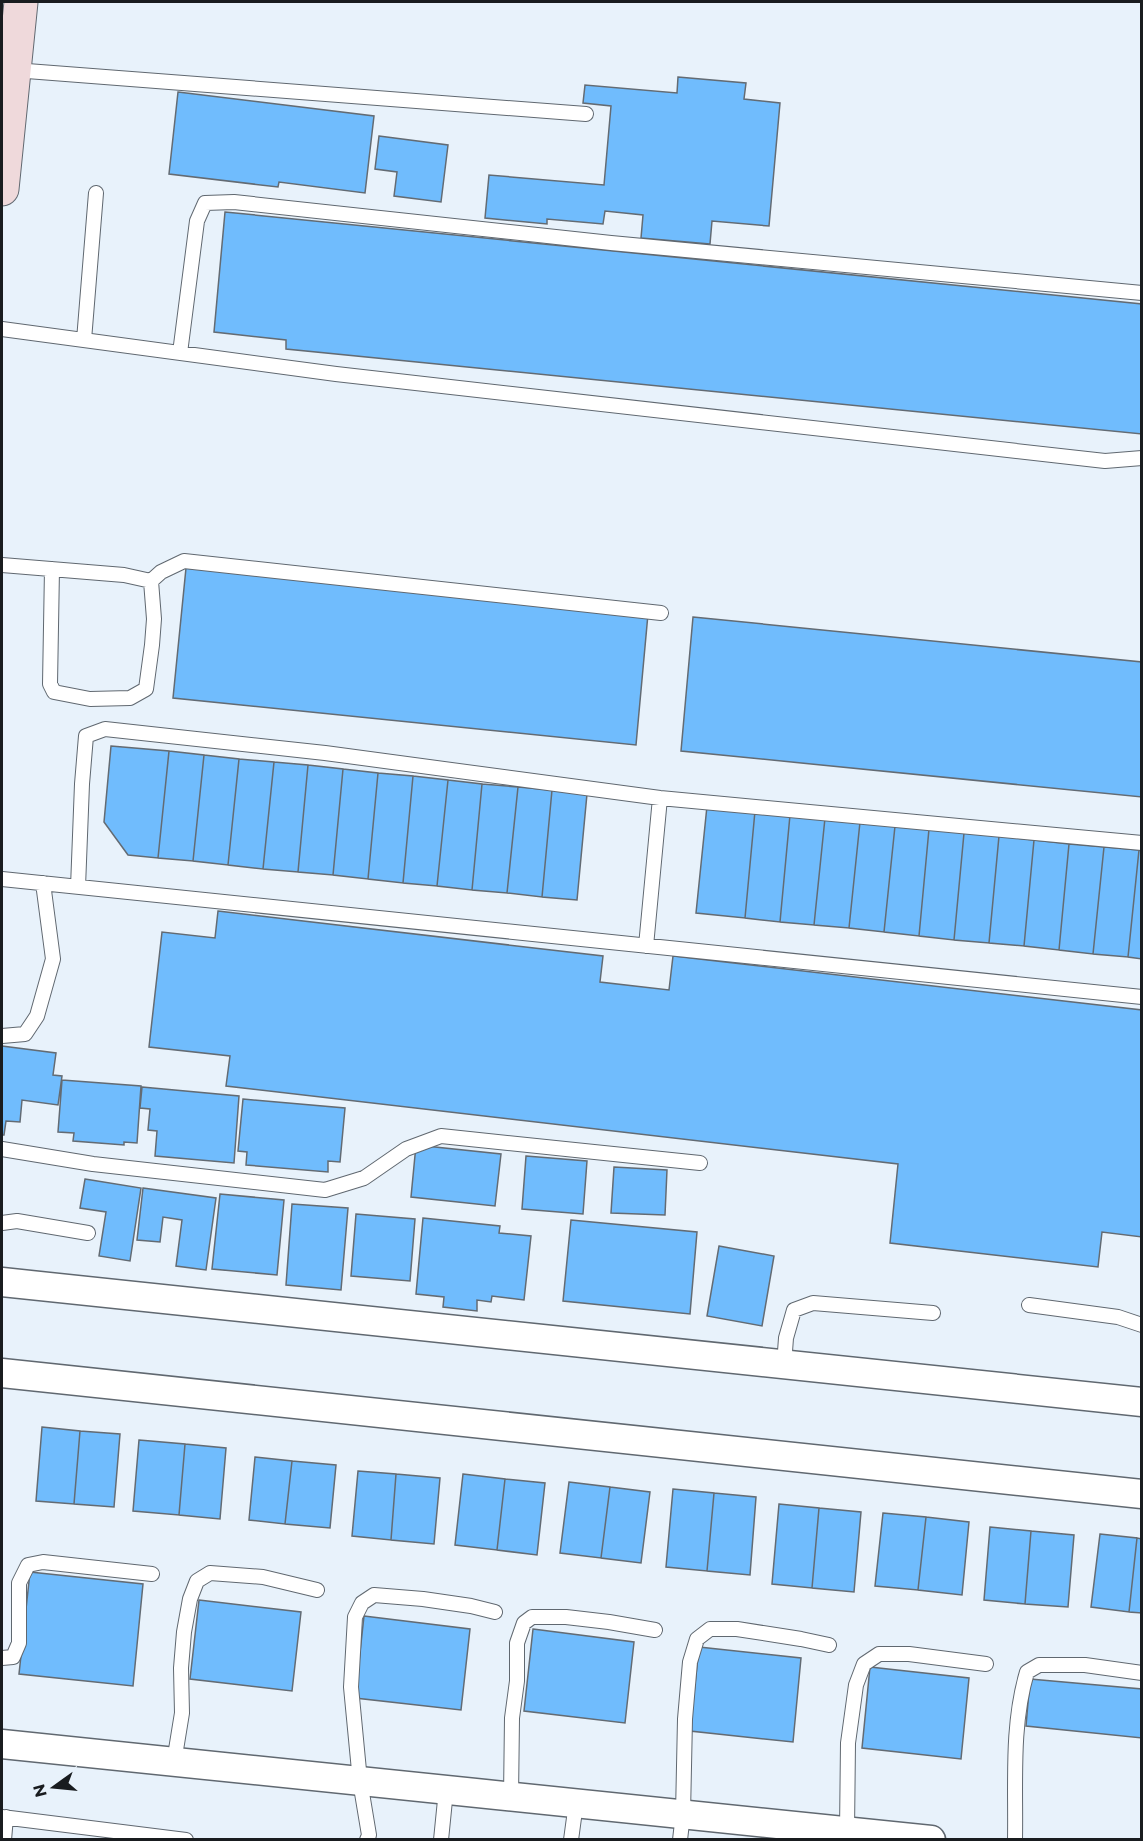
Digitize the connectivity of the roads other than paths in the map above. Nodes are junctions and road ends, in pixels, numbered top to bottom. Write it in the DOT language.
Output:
graph roads {
  1 [pos="21,2"];
  2 [pos="14,70"];
  3 [pos="586,114"];
  4 [pos="2,189"];
  5 [pos="96,193"];
  6 [pos="1142,293"];
  7 [pos="2,329"];
  8 [pos="84,340"];
  9 [pos="180,353"];
  10 [pos="1142,458"];
  11 [pos="2,565"];
  12 [pos="52,569"];
  13 [pos="151,581"];
  14 [pos="662,613"];
  15 [pos="660,798"];
  16 [pos="1142,843"];
  17 [pos="2,879"];
  18 [pos="43,883"];
  19 [pos="78,887"];
  20 [pos="646,946"];
  21 [pos="1142,997"];
  22 [pos="2,1036"];
  23 [pos="2,1149"];
  24 [pos="700,1163"];
  25 [pos="2,1223"];
  26 [pos="88,1233"];
  27 [pos="2,1282"];
  28 [pos="1029,1305"];
  29 [pos="933,1313"];
  30 [pos="1142,1325"];
  31 [pos="784,1365"];
  32 [pos="2,1373"];
  33 [pos="1142,1402"];
  34 [pos="1142,1494"];
  35 [pos="152,1574"];
  36 [pos="317,1590"];
  37 [pos="495,1612"];
  38 [pos="655,1629"];
  39 [pos="829,1645"];
  40 [pos="2,1658"];
  41 [pos="986,1664"];
  42 [pos="1142,1673"];
  43 [pos="2,1744"];
  44 [pos="174,1762"];
  45 [pos="360,1781"];
  46 [pos="446,1790"];
  47 [pos="511,1797"];
  48 [pos="576,1803"];
  49 [pos="4,1817"];
  50 [pos="681,1827"];
  51 [pos="847,1831"];
  52 [pos="807,1833"];
  53 [pos="4,1839"];
  54 [pos="186,1839"];
  55 [pos="367,1839"];
  56 [pos="441,1839"];
  57 [pos="571,1839"];
  58 [pos="931,1839"];
  59 [pos="1015,1839"];
  1 -- 2 [label="main road"];
  2 -- 3 [label="lane"];
  2 -- 4 [label="main road"];
  5 -- 8 [label="lane"];
  6 -- 9 [label="lane"];
  7 -- 8 [label="lane"];
  8 -- 9 [label="lane"];
  9 -- 10 [label="lane"];
  11 -- 12 [label="lane"];
  12 -- 13 [label="lane"];
  12 -- 13 [label="lane"];
  13 -- 14 [label="lane"];
  15 -- 16 [label="lane"];
  15 -- 19 [label="lane"];
  15 -- 20 [label="lane"];
  17 -- 18 [label="lane"];
  18 -- 19 [label="lane"];
  18 -- 22 [label="lane"];
  19 -- 20 [label="lane"];
  20 -- 21 [label="lane"];
  23 -- 24 [label="lane"];
  25 -- 26 [label="lane"];
  27 -- 31 [label="street"];
  28 -- 30 [label="lane"];
  29 -- 31 [label="lane"];
  31 -- 33 [label="street"];
  32 -- 34 [label="street"];
  35 -- 40 [label="lane"];
  36 -- 44 [label="lane"];
  37 -- 45 [label="lane"];
  38 -- 47 [label="lane"];
  39 -- 50 [label="lane"];
  41 -- 51 [label="lane"];
  42 -- 59 [label="lane"];
  43 -- 44 [label="street"];
  44 -- 45 [label="street"];
  45 -- 46 [label="street"];
  45 -- 55 [label="lane"];
  46 -- 47 [label="street"];
  46 -- 56 [label="lane"];
  47 -- 48 [label="street"];
  48 -- 50 [label="street"];
  48 -- 57 [label="lane"];
  49 -- 53 [label="lane"];
  49 -- 54 [label="lane"];
  50 -- 52 [label="street"];
  51 -- 52 [label="street"];
  51 -- 58 [label="street"];
}
